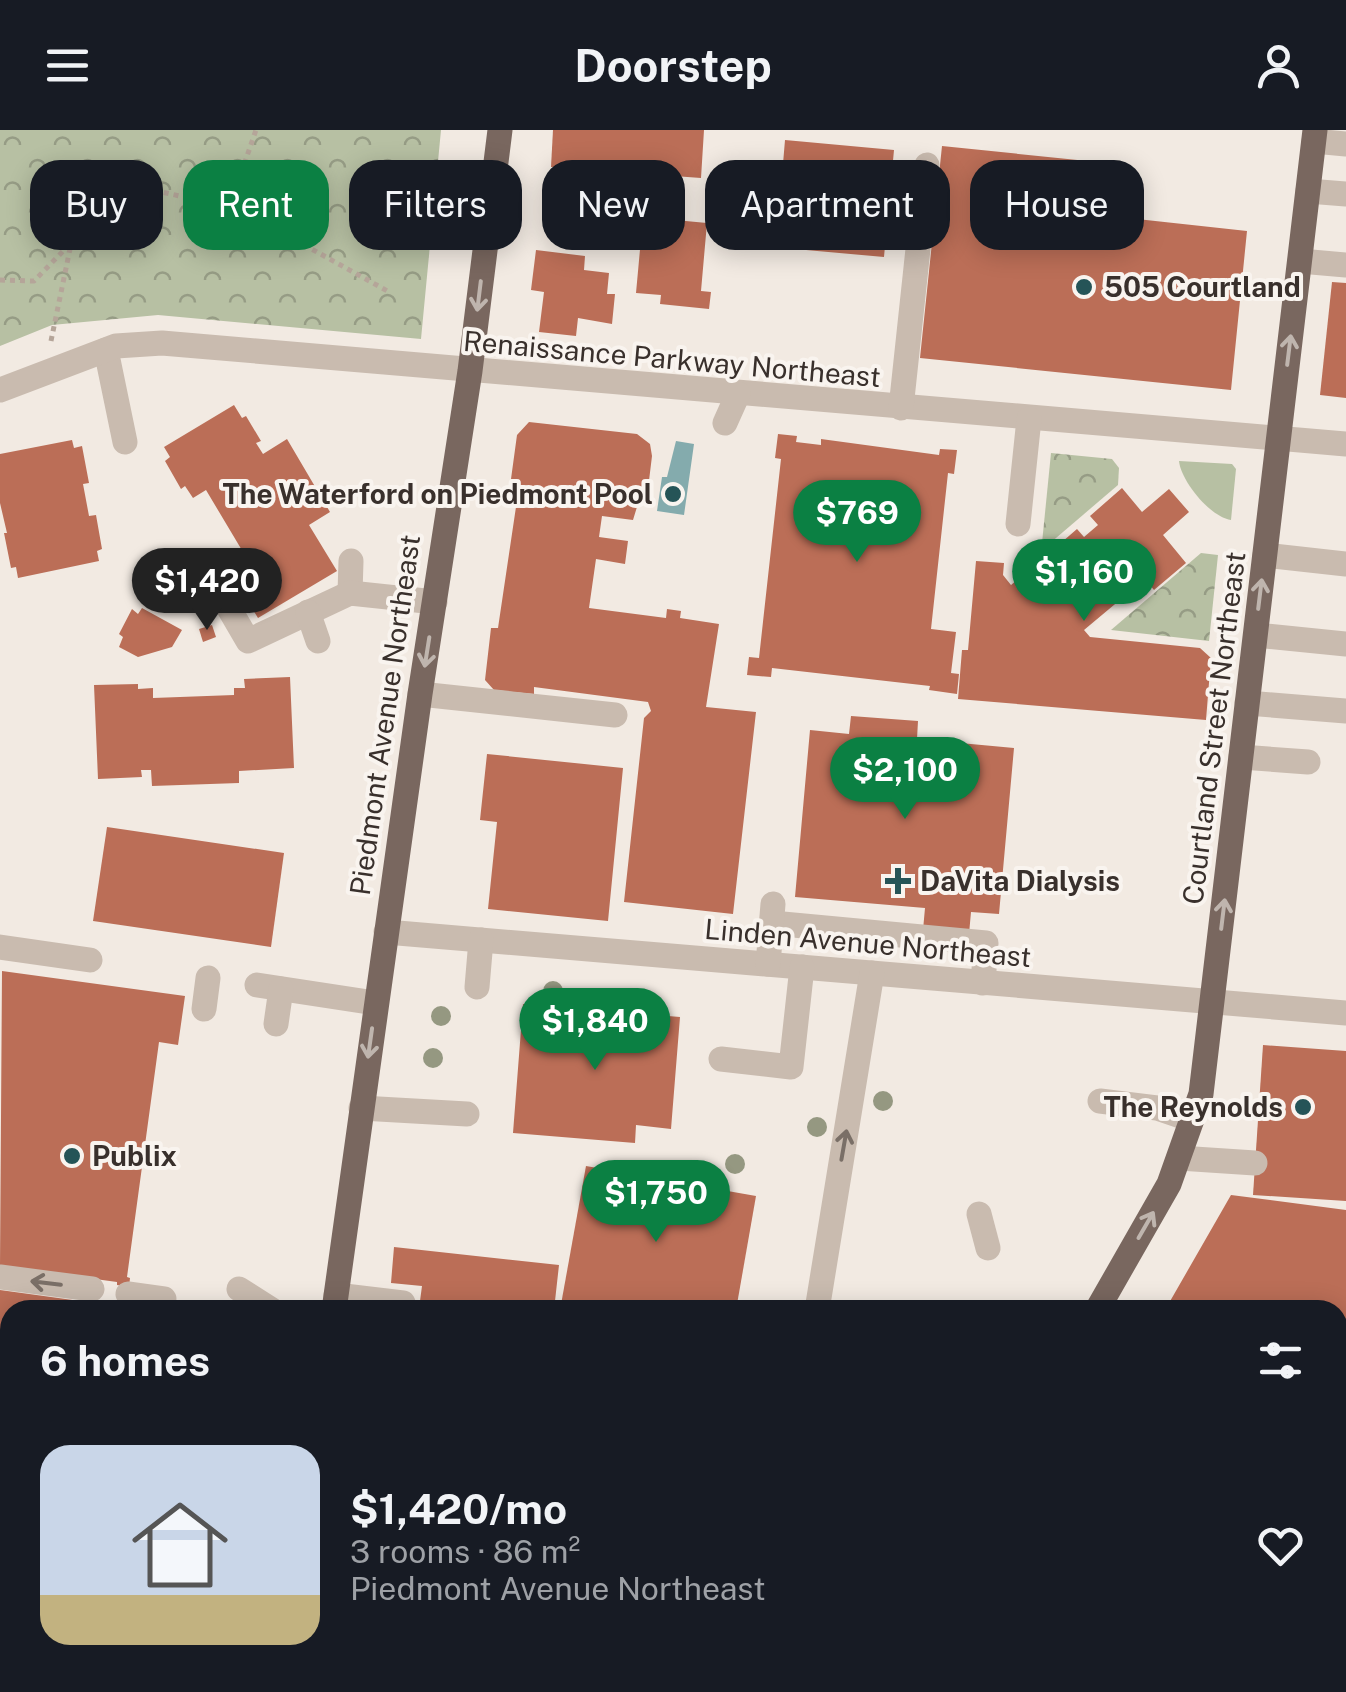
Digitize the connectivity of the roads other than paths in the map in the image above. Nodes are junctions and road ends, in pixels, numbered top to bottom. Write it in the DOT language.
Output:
graph roads {
  1 [pos="500,130"];
  2 [pos="1314,135"];
  3 [pos="1346,144"];
  4 [pos="1308,191"];
  5 [pos="1346,194"];
  6 [pos="919,250"];
  7 [pos="1300,261"];
  8 [pos="1346,264"];
  9 [pos="106,350"];
  10 [pos="470,371"];
  11 [pos="0,390"];
  12 [pos="738,394"];
  13 [pos="901,408"];
  14 [pos="1029,419"];
  15 [pos="725,423"];
  16 [pos="1278,439"];
  17 [pos="125,442"];
  18 [pos="1346,444"];
  19 [pos="1018,524"];
  20 [pos="1265,555"];
  21 [pos="351,561"];
  22 [pos="1346,564"];
  23 [pos="350,593"];
  24 [pos="435,602"];
  25 [pos="227,605"];
  26 [pos="308,612"];
  27 [pos="1256,635"];
  28 [pos="318,640"];
  29 [pos="1346,644"];
  30 [pos="420,694"];
  31 [pos="1247,702"];
  32 [pos="1346,711"];
  33 [pos="615,715"];
  34 [pos="1241,757"];
  35 [pos="1308,762"];
  36 [pos="386,932"];
  37 [pos="481,940"];
  38 [pos="0,947"];
  39 [pos="90,960"];
  40 [pos="768,964"];
  41 [pos="802,967"];
  42 [pos="872,973"];
  43 [pos="208,978"];
  44 [pos="983,982"];
  45 [pos="477,987"];
  46 [pos="1212,1002"];
  47 [pos="375,1003"];
  48 [pos="204,1009"];
  49 [pos="1346,1013"];
  50 [pos="276,1024"];
  51 [pos="721,1059"];
  52 [pos="1100,1101"];
  53 [pos="361,1108"];
  54 [pos="468,1114"];
  55 [pos="1192,1120"];
  56 [pos="1179,1158"];
  57 [pos="1255,1163"];
  58 [pos="979,1214"];
  59 [pos="988,1248"];
  60 [pos="0,1277"];
  61 [pos="92,1289"];
  62 [pos="240,1289"];
  63 [pos="128,1294"];
  64 [pos="164,1299"];
  65 [pos="257,1300"];
  66 [pos="335,1300"];
  67 [pos="817,1300"];
  68 [pos="1103,1300"];
  1 -- 10 [label="main road, Piedmont Avenue Northeast, one-way"];
  2 -- 3 [label="street"];
  2 -- 4 [label="main road, Courtland Street Northeast"];
  4 -- 5 [label="street"];
  4 -- 7 [label="main road, Courtland Street Northeast"];
  6 -- 13 [label="street"];
  7 -- 8 [label="street"];
  16 -- 7 [label="main road, Courtland Street Northeast, one-way"];
  9 -- 10 [label="street, Renaissance Parkway Northeast"];
  9 -- 11 [label="street, Renaissance Parkway Northeast"];
  9 -- 17 [label="street"];
  10 -- 12 [label="street, Renaissance Parkway Northeast"];
  10 -- 24 [label="main road, Piedmont Avenue Northeast"];
  12 -- 13 [label="street, Renaissance Parkway Northeast"];
  12 -- 15 [label="street"];
  13 -- 14 [label="street, Renaissance Parkway Northeast"];
  14 -- 16 [label="street, Renaissance Parkway Northeast"];
  14 -- 19 [label="street"];
  16 -- 18 [label="street, Renaissance Parkway Northeast"];
  16 -- 20 [label="main road, Courtland Street Northeast"];
  20 -- 22 [label="street"];
  27 -- 20 [label="main road, Courtland Street Northeast, one-way"];
  21 -- 23 [label="street"];
  23 -- 24 [label="street"];
  23 -- 26 [label="street"];
  24 -- 30 [label="main road, Piedmont Avenue Northeast, one-way"];
  25 -- 26 [label="street"];
  26 -- 28 [label="street"];
  27 -- 29 [label="street"];
  27 -- 31 [label="main road, Courtland Street Northeast"];
  30 -- 33 [label="street"];
  30 -- 36 [label="main road, Piedmont Avenue Northeast"];
  31 -- 32 [label="street"];
  31 -- 34 [label="main road, Courtland Street Northeast"];
  34 -- 35 [label="street"];
  46 -- 34 [label="main road, Courtland Street Northeast, one-way"];
  36 -- 37 [label="street, Linden Avenue Northeast"];
  36 -- 47 [label="main road, Piedmont Avenue Northeast"];
  37 -- 40 [label="street, Linden Avenue Northeast"];
  37 -- 45 [label="street"];
  38 -- 39 [label="street"];
  40 -- 41 [label="street, Linden Avenue Northeast"];
  40 -- 44 [label="street"];
  41 -- 42 [label="street, Linden Avenue Northeast"];
  41 -- 51 [label="street"];
  42 -- 44 [label="street, Linden Avenue Northeast"];
  67 -- 42 [label="street, one-way"];
  43 -- 48 [label="street"];
  44 -- 46 [label="street, Linden Avenue Northeast"];
  46 -- 49 [label="street, Linden Avenue Northeast"];
  46 -- 55 [label="main road, Courtland Street Northeast"];
  47 -- 50 [label="street"];
  47 -- 53 [label="main road, Piedmont Avenue Northeast, one-way"];
  52 -- 55 [label="street"];
  53 -- 54 [label="street"];
  53 -- 66 [label="main road, Piedmont Avenue Northeast"];
  55 -- 56 [label="main road, Courtland Street Northeast"];
  56 -- 57 [label="street"];
  68 -- 56 [label="main road, Courtland Street Northeast, one-way"];
  58 -- 59 [label="street"];
  61 -- 60 [label="street, one-way"];
  62 -- 65 [label="street"];
  63 -- 64 [label="street"];
}
